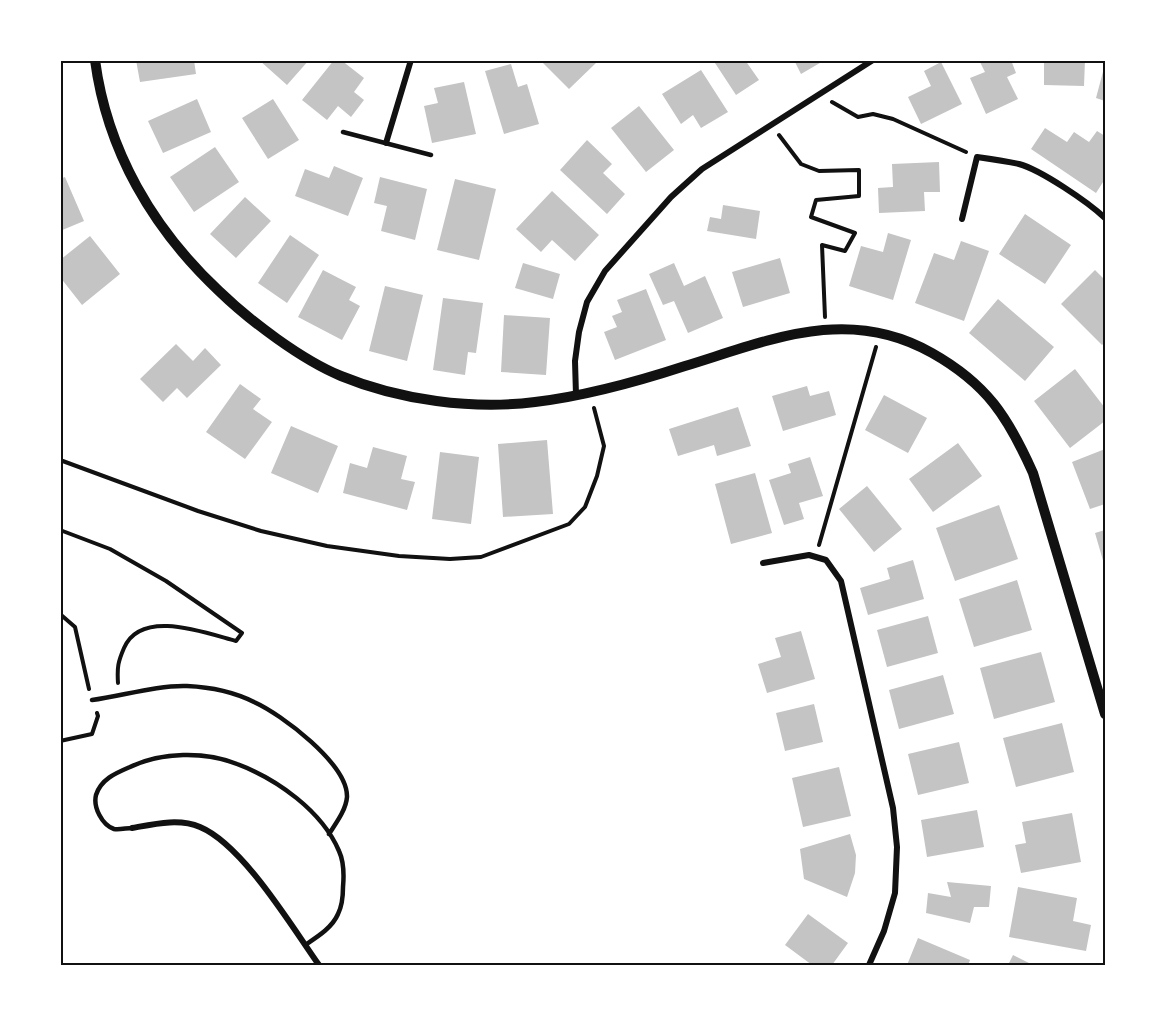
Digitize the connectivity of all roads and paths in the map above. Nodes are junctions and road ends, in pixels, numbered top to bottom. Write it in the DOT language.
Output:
graph roads {
  1 [pos="95,60"];
  2 [pos="411,60"];
  3 [pos="873,60"];
  4 [pos="819,94"];
  5 [pos="771,125"];
  6 [pos="343,132"];
  7 [pos="386,144"];
  8 [pos="431,155"];
  9 [pos="977,157"];
  10 [pos="1105,218"];
  11 [pos="962,219"];
  12 [pos="826,330"];
  13 [pos="880,331"];
  14 [pos="590,392"];
  15 [pos="576,395"];
  16 [pos="60,460"];
  17 [pos="60,530"];
  18 [pos="815,557"];
  19 [pos="763,563"];
  20 [pos="60,614"];
  21 [pos="120,696"];
  22 [pos="92,700"];
  23 [pos="1105,714"];
  24 [pos="60,741"];
  25 [pos="132,828"];
  26 [pos="329,834"];
  27 [pos="304,945"];
  28 [pos="319,965"];
  29 [pos="869,965"];
  1 -- 15 [label="street"];
  2 -- 7 [label="street"];
  3 -- 4 [label="street"];
  4 -- 5 [label="street"];
  4 -- 9 [label="path"];
  5 -- 12 [label="path"];
  5 -- 15 [label="street"];
  6 -- 7 [label="lane"];
  7 -- 8 [label="lane"];
  9 -- 10 [label="street"];
  9 -- 11 [label="street"];
  12 -- 13 [label="street"];
  12 -- 14 [label="street"];
  13 -- 18 [label="path"];
  13 -- 23 [label="street"];
  14 -- 15 [label="street"];
  14 -- 16 [label="path"];
  17 -- 21 [label="path"];
  18 -- 19 [label="street"];
  18 -- 29 [label="street"];
  20 -- 22 [label="path"];
  21 -- 22 [label="lane"];
  21 -- 26 [label="lane"];
  22 -- 24 [label="path"];
  25 -- 26 [label="lane"];
  25 -- 27 [label="street"];
  26 -- 27 [label="lane"];
  27 -- 28 [label="street"];
}
